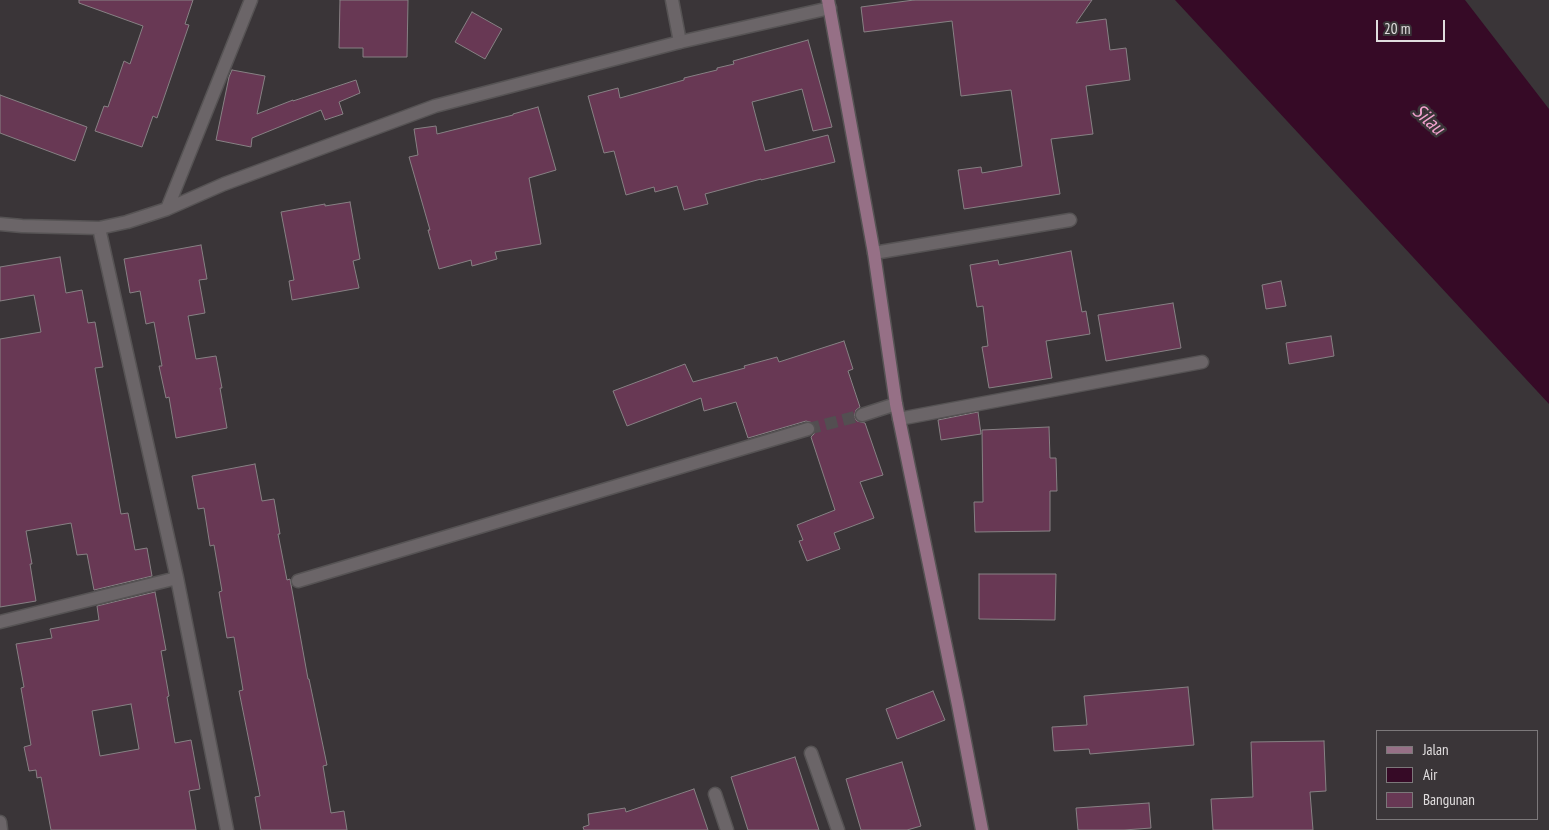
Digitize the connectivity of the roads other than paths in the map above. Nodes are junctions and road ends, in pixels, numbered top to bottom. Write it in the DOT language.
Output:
graph roads {
  1 [pos="251,0"];
  2 [pos="672,0"];
  3 [pos="829,4"];
  4 [pos="680,42"];
  5 [pos="167,209"];
  6 [pos="1070,220"];
  7 [pos="0,224"];
  8 [pos="99,228"];
  9 [pos="874,254"];
  10 [pos="1202,362"];
  11 [pos="896,404"];
  12 [pos="862,414"];
  13 [pos="899,419"];
  14 [pos="808,429"];
  15 [pos="176,578"];
  16 [pos="298,581"];
  17 [pos="0,622"];
  18 [pos="811,753"];
  19 [pos="715,794"];
  20 [pos="0,822"];
  21 [pos="1,830"];
  22 [pos="228,830"];
  23 [pos="727,830"];
  24 [pos="838,830"];
  25 [pos="982,830"];
  1 -- 5 [label="street"];
  2 -- 4 [label="street"];
  3 -- 4 [label="street"];
  3 -- 9 [label="main road"];
  4 -- 5 [label="street"];
  5 -- 8 [label="street"];
  6 -- 9 [label="street"];
  7 -- 8 [label="street"];
  8 -- 15 [label="street"];
  9 -- 11 [label="main road"];
  10 -- 13 [label="street"];
  11 -- 12 [label="street"];
  11 -- 13 [label="main road"];
  13 -- 25 [label="main road"];
  14 -- 16 [label="street"];
  15 -- 17 [label="street"];
  15 -- 22 [label="street"];
  18 -- 24 [label="street"];
  19 -- 23 [label="street"];
  20 -- 21 [label="street"];
}
